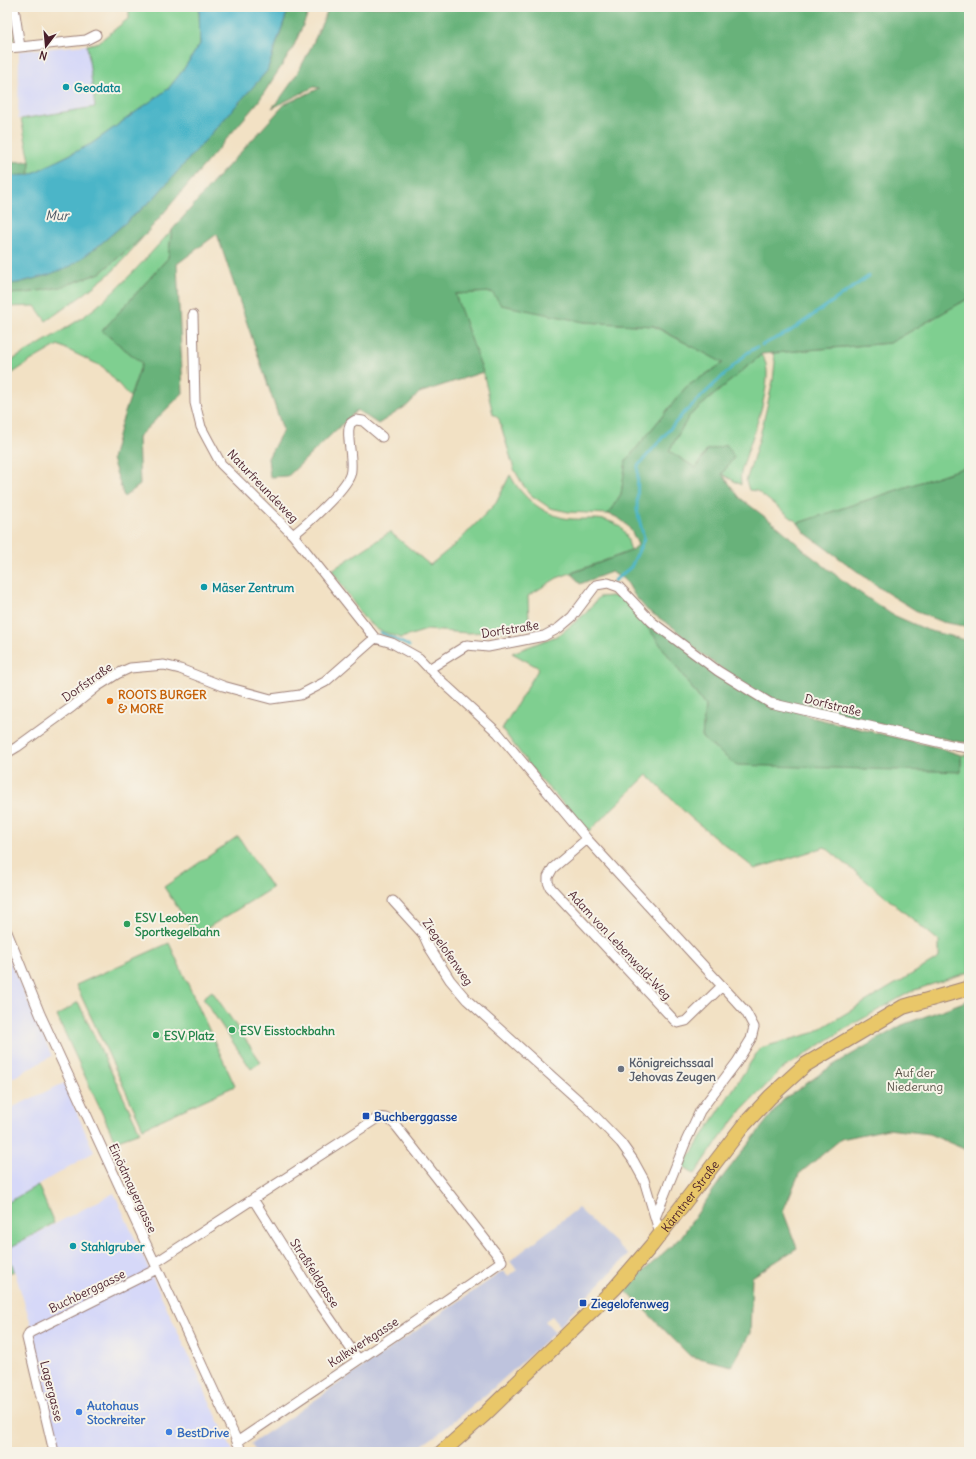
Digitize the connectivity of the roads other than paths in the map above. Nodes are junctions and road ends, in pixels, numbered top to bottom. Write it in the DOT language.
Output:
graph roads {
  1 [pos="14,7"];
  2 [pos="96,35"];
  3 [pos="20,47"];
  4 [pos="7,48"];
  5 [pos="193,315"];
  6 [pos="382,437"];
  7 [pos="293,534"];
  8 [pos="375,638"];
  9 [pos="429,669"];
  10 [pos="969,748"];
  11 [pos="7,753"];
  12 [pos="587,839"];
  13 [pos="394,901"];
  14 [pos="7,932"];
  15 [pos="722,986"];
  16 [pos="969,988"];
  17 [pos="252,1199"];
  18 [pos="655,1218"];
  19 [pos="660,1234"];
  20 [pos="502,1261"];
  21 [pos="156,1266"];
  22 [pos="28,1335"];
  23 [pos="358,1359"];
  24 [pos="237,1442"];
  25 [pos="54,1452"];
  26 [pos="242,1452"];
  27 [pos="442,1452"];
  1 -- 3 [label="street"];
  2 -- 3 [label="street"];
  3 -- 4 [label="street"];
  5 -- 7 [label="street, Naturfreundeweg"];
  6 -- 7 [label="street, Naturfreundeweg"];
  7 -- 8 [label="street, Naturfreundeweg"];
  8 -- 9 [label="street"];
  8 -- 11 [label="street, Dorfstraße"];
  9 -- 10 [label="street, Dorfstraße"];
  9 -- 12 [label="street"];
  12 -- 15 [label="street"];
  12 -- 15 [label="street, Adam von Lebenwald-Weg"];
  13 -- 18 [label="street, Ziegelofenweg"];
  14 -- 21 [label="street, Einödmayergasse"];
  15 -- 18 [label="street"];
  16 -- 19 [label="main road, Kärntner Straße"];
  17 -- 20 [label="street, Buchberggasse"];
  17 -- 21 [label="street, Buchberggasse"];
  17 -- 23 [label="street, Straßfeldgasse"];
  18 -- 19 [label="street, Ziegelofenweg"];
  19 -- 27 [label="main road, Kärntner Straße"];
  20 -- 23 [label="street, Kalkwerkgasse"];
  21 -- 22 [label="street, Buchberggasse"];
  21 -- 24 [label="street, Einödmayergasse"];
  22 -- 25 [label="street, Lagergasse"];
  23 -- 24 [label="street, Kalkwerkgasse"];
  24 -- 26 [label="street, Einödmayergasse"];
}
